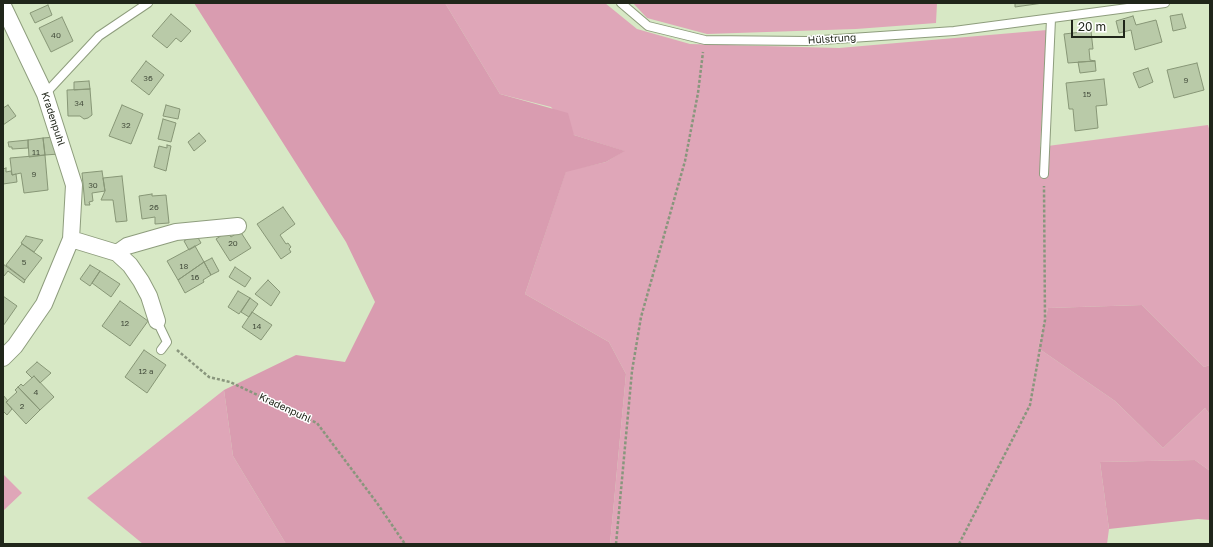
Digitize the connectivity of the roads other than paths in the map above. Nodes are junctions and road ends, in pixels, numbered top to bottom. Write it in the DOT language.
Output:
graph roads {
  1 [pos="148,3"];
  2 [pos="621,3"];
  3 [pos="1165,3"];
  4 [pos="3,6"];
  5 [pos="1051,19"];
  6 [pos="45,94"];
  7 [pos="1044,174"];
  8 [pos="238,226"];
  9 [pos="71,239"];
  10 [pos="117,253"];
  11 [pos="157,321"];
  12 [pos="161,350"];
  13 [pos="3,358"];
  1 -- 6 [label="lane"];
  2 -- 5 [label="lane, Hülstrung"];
  3 -- 5 [label="lane, Hülstrung"];
  4 -- 6 [label="street, Kradenpuhl"];
  5 -- 7 [label="lane"];
  6 -- 9 [label="street, Kradenpuhl"];
  8 -- 10 [label="street"];
  9 -- 10 [label="street"];
  9 -- 13 [label="street, Kradenpuhl"];
  10 -- 11 [label="street"];
  11 -- 12 [label="lane"];
}
